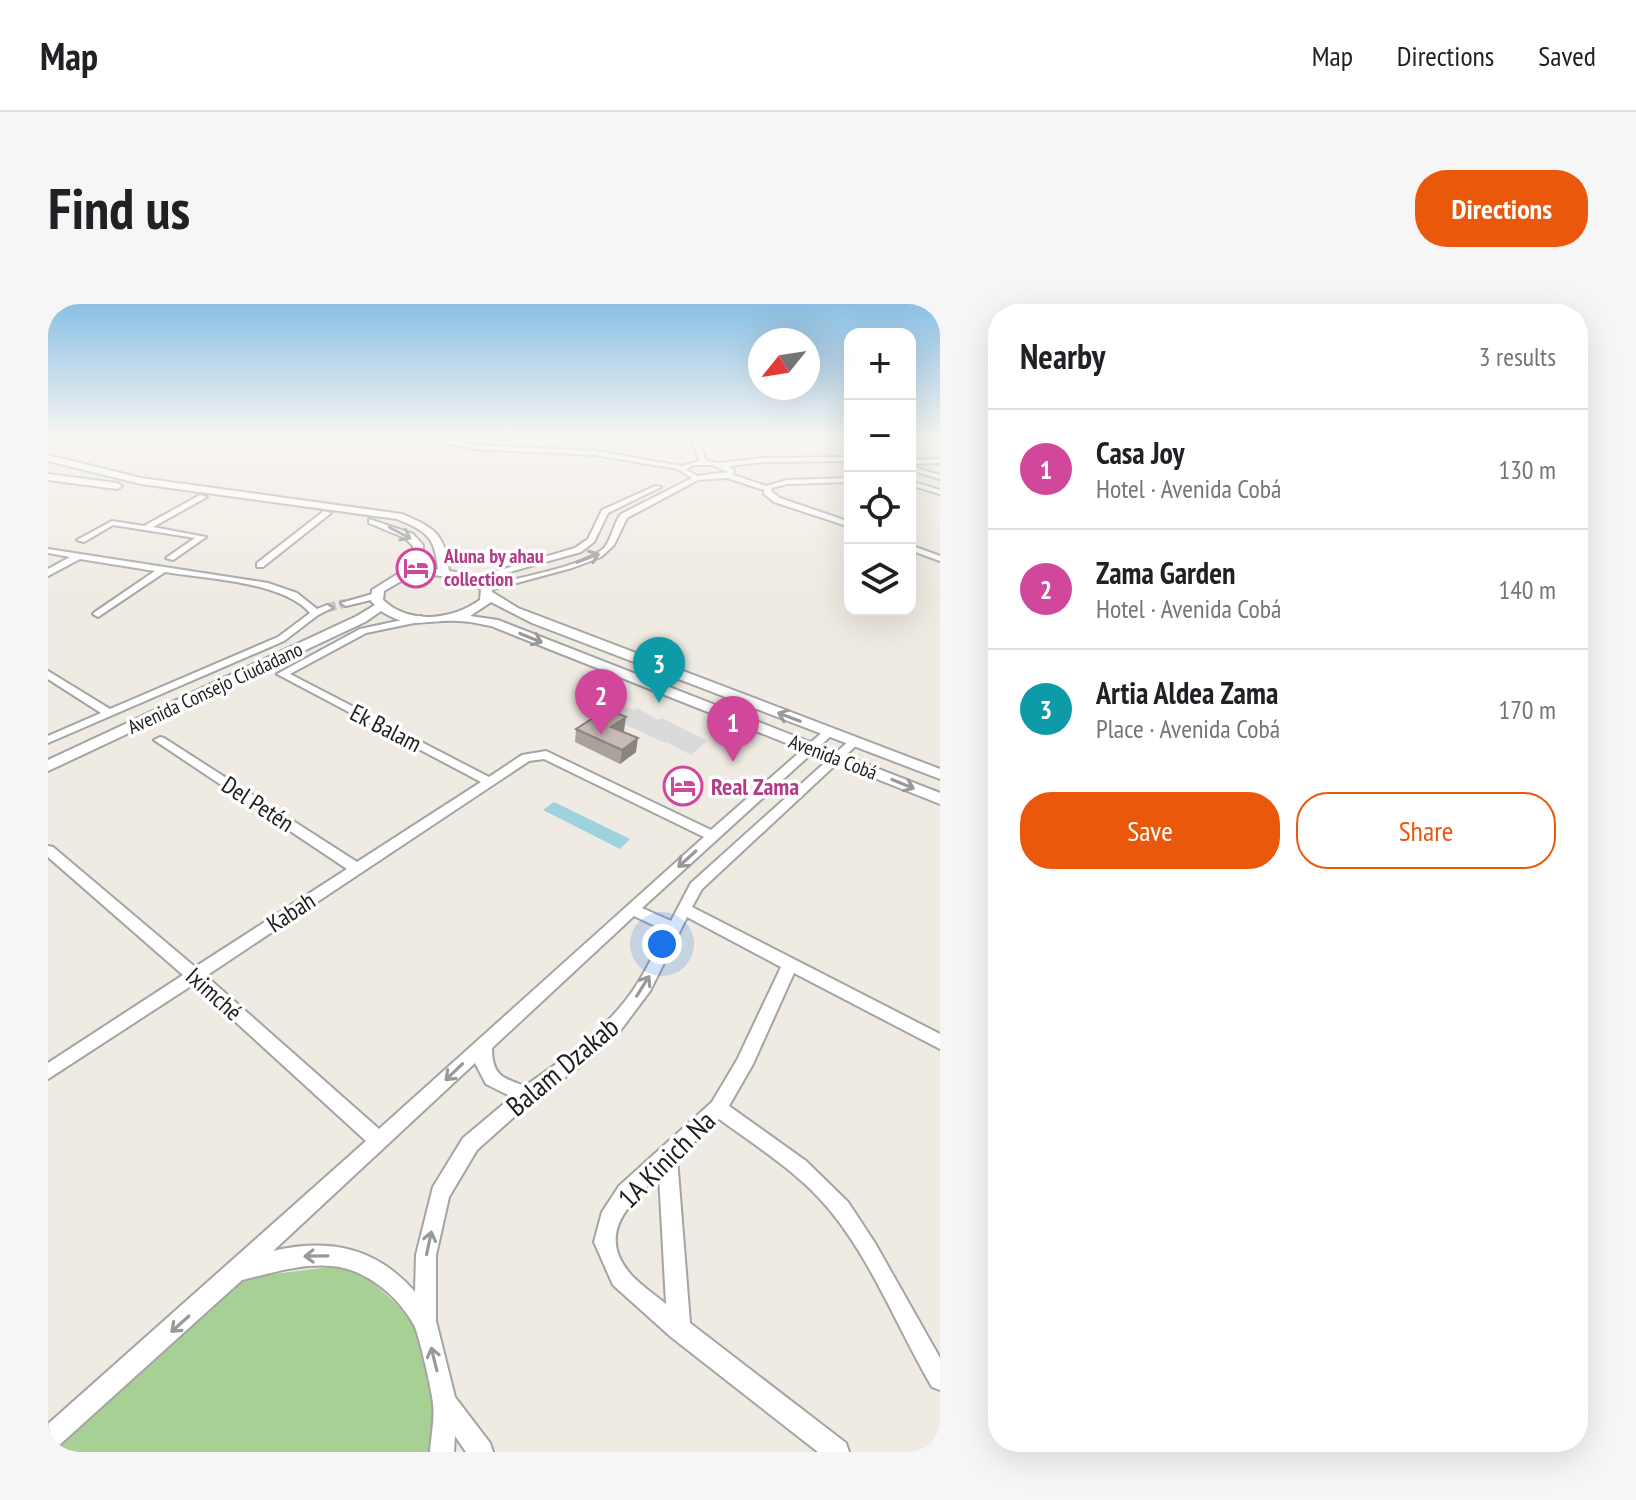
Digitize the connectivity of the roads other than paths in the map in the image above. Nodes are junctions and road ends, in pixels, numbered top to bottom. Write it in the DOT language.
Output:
graph roads {
  1 [pos="161,492"];
  2 [pos="219,492"];
  3 [pos="644,492"];
  4 [pos="659,492"];
  5 [pos="774,492"];
  6 [pos="203,497"];
  7 [pos="327,513"];
  8 [pos="844,523"];
  9 [pos="146,529"];
  10 [pos="81,540"];
  11 [pos="916,549"];
  12 [pos="48,551"];
  13 [pos="78,556"];
  14 [pos="170,558"];
  15 [pos="940,559"];
  16 [pos="260,565"];
  17 [pos="162,570"];
  18 [pos="444,572"];
  19 [pos="48,573"];
  20 [pos="410,574"];
  21 [pos="474,579"];
  22 [pos="488,592"];
  23 [pos="379,601"];
  24 [pos="346,603"];
  25 [pos="327,608"];
  26 [pos="315,613"];
  27 [pos="98,614"];
  28 [pos="457,617"];
  29 [pos="421,619"];
  30 [pos="48,674"];
  31 [pos="110,714"];
  32 [pos="829,732"];
  33 [pos="48,740"];
  34 [pos="160,740"];
  35 [pos="854,742"];
  36 [pos="811,748"];
  37 [pos="836,758"];
  38 [pos="48,766"];
  39 [pos="940,774"];
  40 [pos="490,782"];
  41 [pos="940,799"];
  42 [pos="712,836"];
  43 [pos="48,850"];
  44 [pos="357,869"];
  45 [pos="631,909"];
  46 [pos="683,909"];
  47 [pos="673,928"];
  48 [pos="790,965"];
  49 [pos="195,976"];
  50 [pos="940,1042"];
  51 [pos="483,1044"];
  52 [pos="48,1072"];
  53 [pos="527,1095"];
  54 [pos="718,1108"];
  55 [pos="378,1140"];
  56 [pos="667,1155"];
  57 [pos="238,1272"];
  58 [pos="425,1321"];
  59 [pos="679,1329"];
  60 [pos="940,1379"];
  61 [pos="445,1403"];
  62 [pos="48,1440"];
  63 [pos="442,1452"];
  64 [pos="481,1452"];
  65 [pos="837,1452"];
  1 -- 6 [label="street"];
  2 -- 18 [label="street"];
  3 -- 21 [label="street"];
  22 -- 4 [label="street, one-way"];
  5 -- 8 [label="street"];
  6 -- 7 [label="street"];
  6 -- 9 [label="street"];
  7 -- 16 [label="street"];
  7 -- 20 [label="street, one-way"];
  9 -- 10 [label="street"];
  9 -- 14 [label="street"];
  11 -- 15 [label="street"];
  12 -- 13 [label="street"];
  13 -- 17 [label="street"];
  13 -- 19 [label="street"];
  17 -- 26 [label="street"];
  17 -- 27 [label="street"];
  18 -- 20 [label="street"];
  18 -- 21 [label="street"];
  20 -- 23 [label="street, Avenida Consejo Ciudadano"];
  21 -- 22 [label="street, Avenida Cobá"];
  22 -- 28 [label="street"];
  32 -- 22 [label="street, Avenida Cobá, one-way"];
  23 -- 24 [label="street"];
  23 -- 29 [label="street"];
  23 -- 38 [label="street, Avenida Consejo Ciudadano"];
  25 -- 26 [label="street"];
  26 -- 31 [label="street"];
  28 -- 29 [label="street, Avenida Cobá"];
  28 -- 36 [label="street, Avenida Cobá, one-way"];
  29 -- 40 [label="street, Ek Balam"];
  30 -- 31 [label="street"];
  31 -- 33 [label="street"];
  32 -- 35 [label="street, Avenida Cobá"];
  32 -- 36 [label="street"];
  34 -- 44 [label="street, Del Petén"];
  35 -- 37 [label="street, Balam Dzakab"];
  35 -- 39 [label="street, Avenida Cobá"];
  36 -- 37 [label="street, Avenida Cobá"];
  36 -- 42 [label="street"];
  37 -- 41 [label="street, Avenida Cobá, one-way"];
  37 -- 46 [label="street, Balam Dzakab"];
  40 -- 42 [label="street, Kabah"];
  40 -- 44 [label="street, Kabah"];
  42 -- 45 [label="street, one-way"];
  43 -- 49 [label="street, Iximché"];
  44 -- 49 [label="street, Kabah"];
  45 -- 47 [label="street"];
  45 -- 51 [label="street"];
  46 -- 47 [label="street, Balam Dzakab"];
  46 -- 48 [label="street"];
  53 -- 47 [label="street, Balam Dzakab, one-way"];
  48 -- 50 [label="street"];
  48 -- 54 [label="street, 1A Kinich Na"];
  49 -- 52 [label="street, Kabah"];
  49 -- 55 [label="street, Iximché"];
  51 -- 53 [label="street"];
  51 -- 55 [label="street, one-way"];
  58 -- 53 [label="street, Balam Dzakab, one-way"];
  54 -- 56 [label="street, 1A Kinich Na"];
  54 -- 60 [label="street"];
  55 -- 57 [label="street"];
  56 -- 59 [label="street"];
  56 -- 59 [label="street, 1A Kinich Na"];
  58 -- 57 [label="street, one-way"];
  57 -- 62 [label="street, one-way"];
  61 -- 58 [label="street, Balam Dzakab, one-way"];
  59 -- 65 [label="street, 1A Kinich Na"];
  61 -- 63 [label="street, Balam Dzakab"];
  61 -- 64 [label="street"];
}
